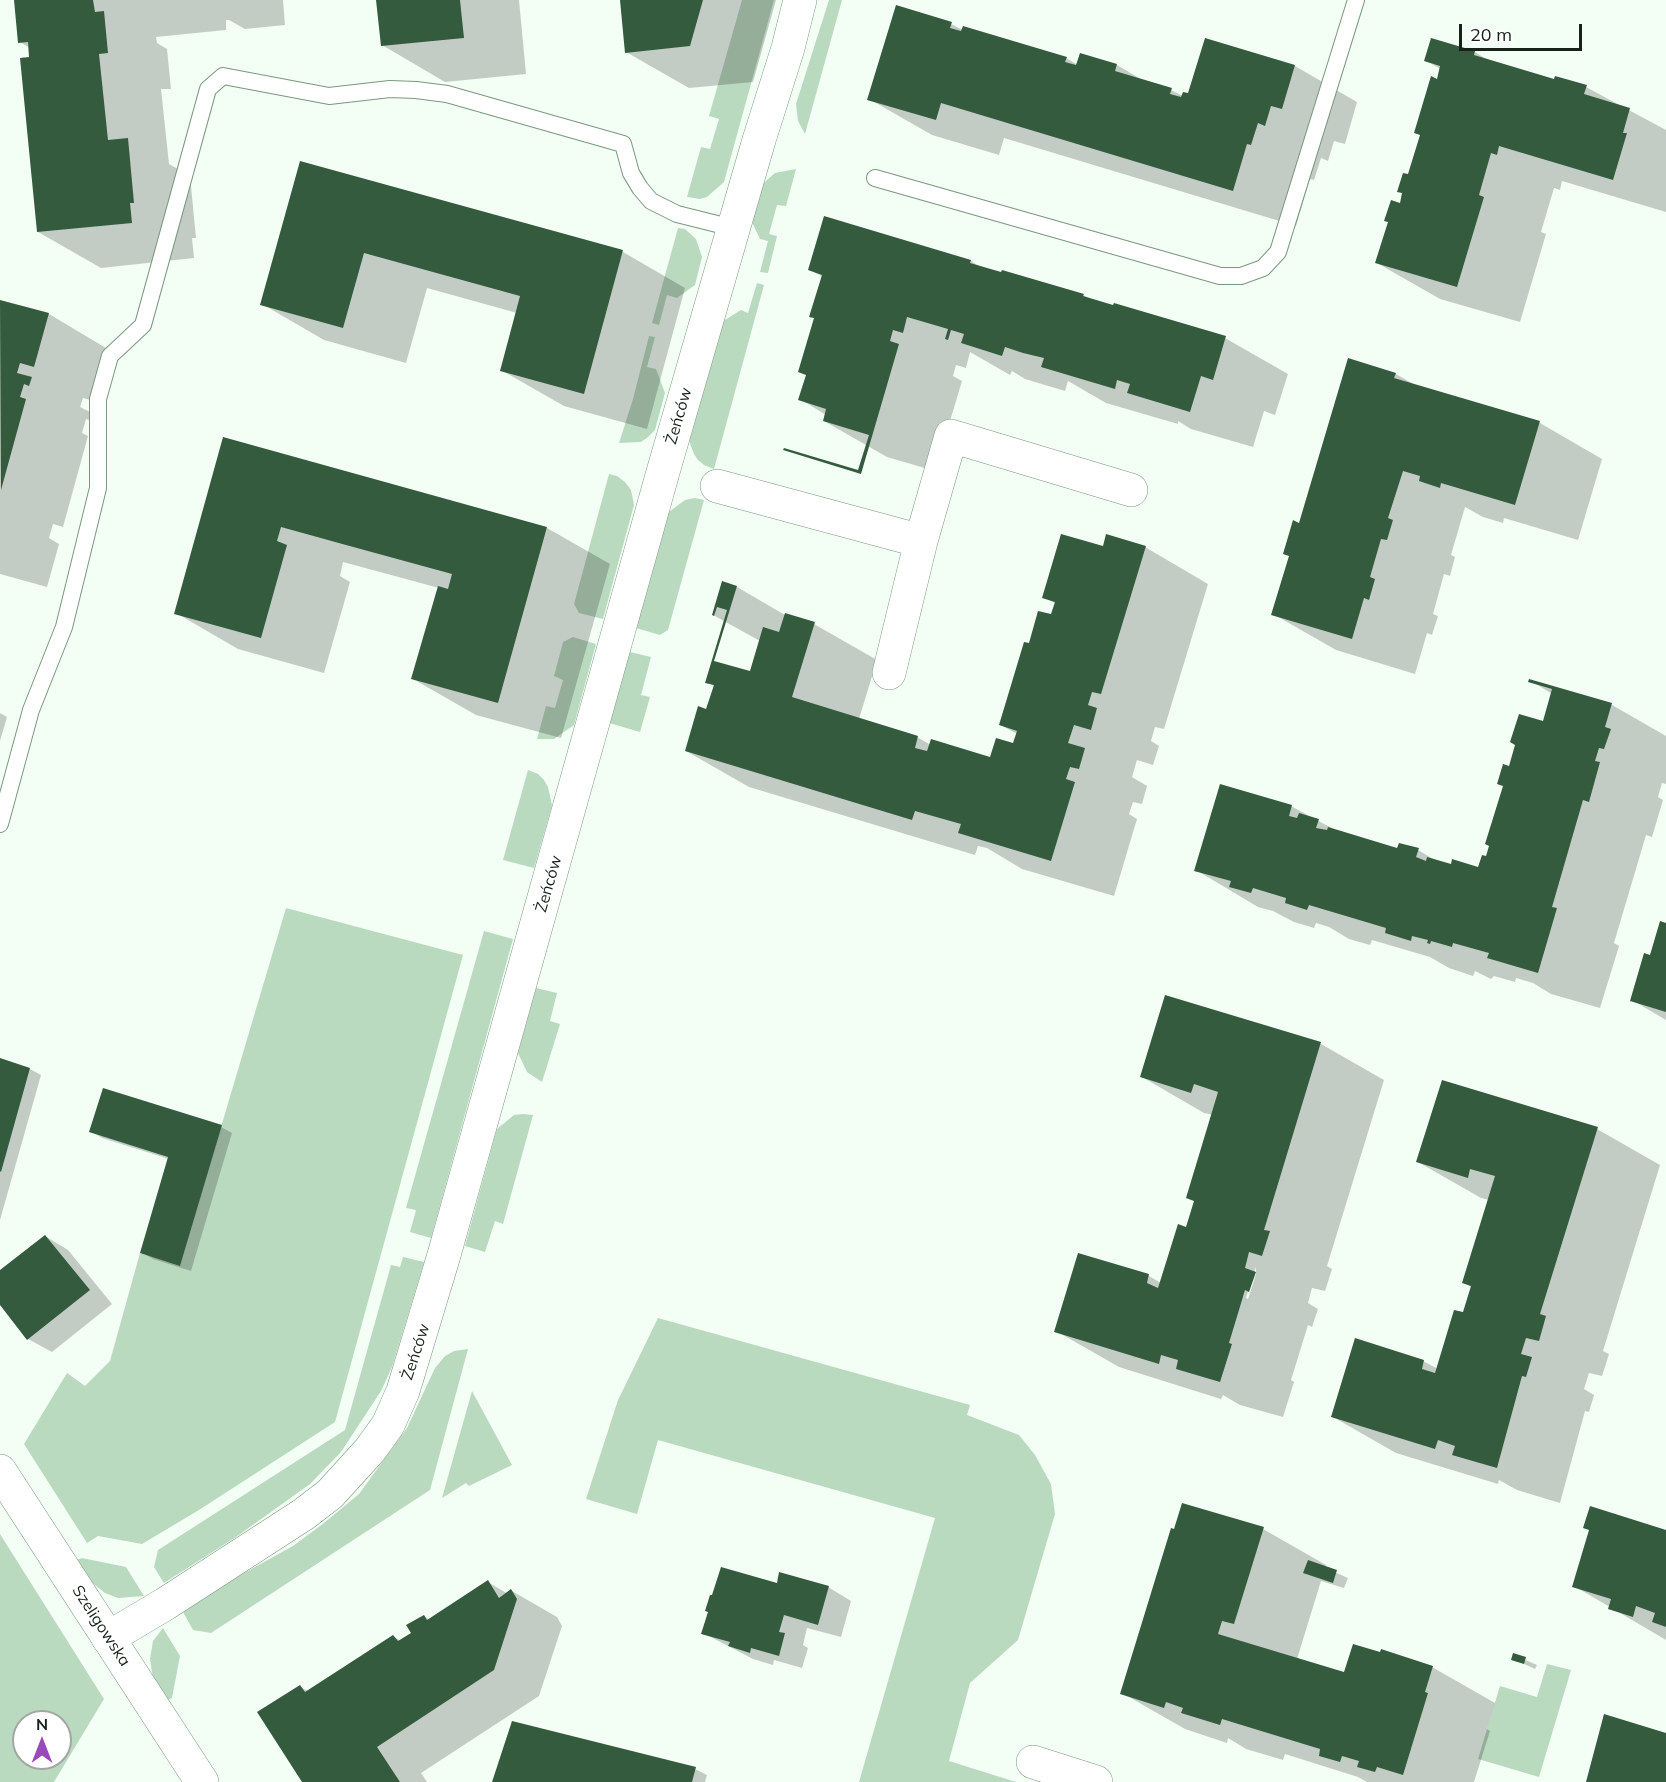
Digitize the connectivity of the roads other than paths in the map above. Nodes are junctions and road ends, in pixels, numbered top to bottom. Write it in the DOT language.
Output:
graph roads {
  1 [pos="800,0"];
  2 [pos="1356,0"];
  3 [pos="875,178"];
  4 [pos="733,228"];
  5 [pos="717,486"];
  6 [pos="1131,490"];
  7 [pos="921,541"];
  8 [pos="889,673"];
  9 [pos="0,824"];
  10 [pos="0,1470"];
  11 [pos="108,1638"];
  12 [pos="1033,1762"];
  13 [pos="202,1782"];
  14 [pos="1096,1782"];
  1 -- 4 [label="street, Żeńców"];
  2 -- 3 [label="lane"];
  4 -- 9 [label="lane"];
  4 -- 11 [label="street, Żeńców"];
  5 -- 7 [label="street"];
  6 -- 7 [label="street"];
  7 -- 8 [label="street"];
  10 -- 11 [label="street, Szeligowska"];
  11 -- 13 [label="street, Szeligowska"];
  12 -- 14 [label="street"];
}
